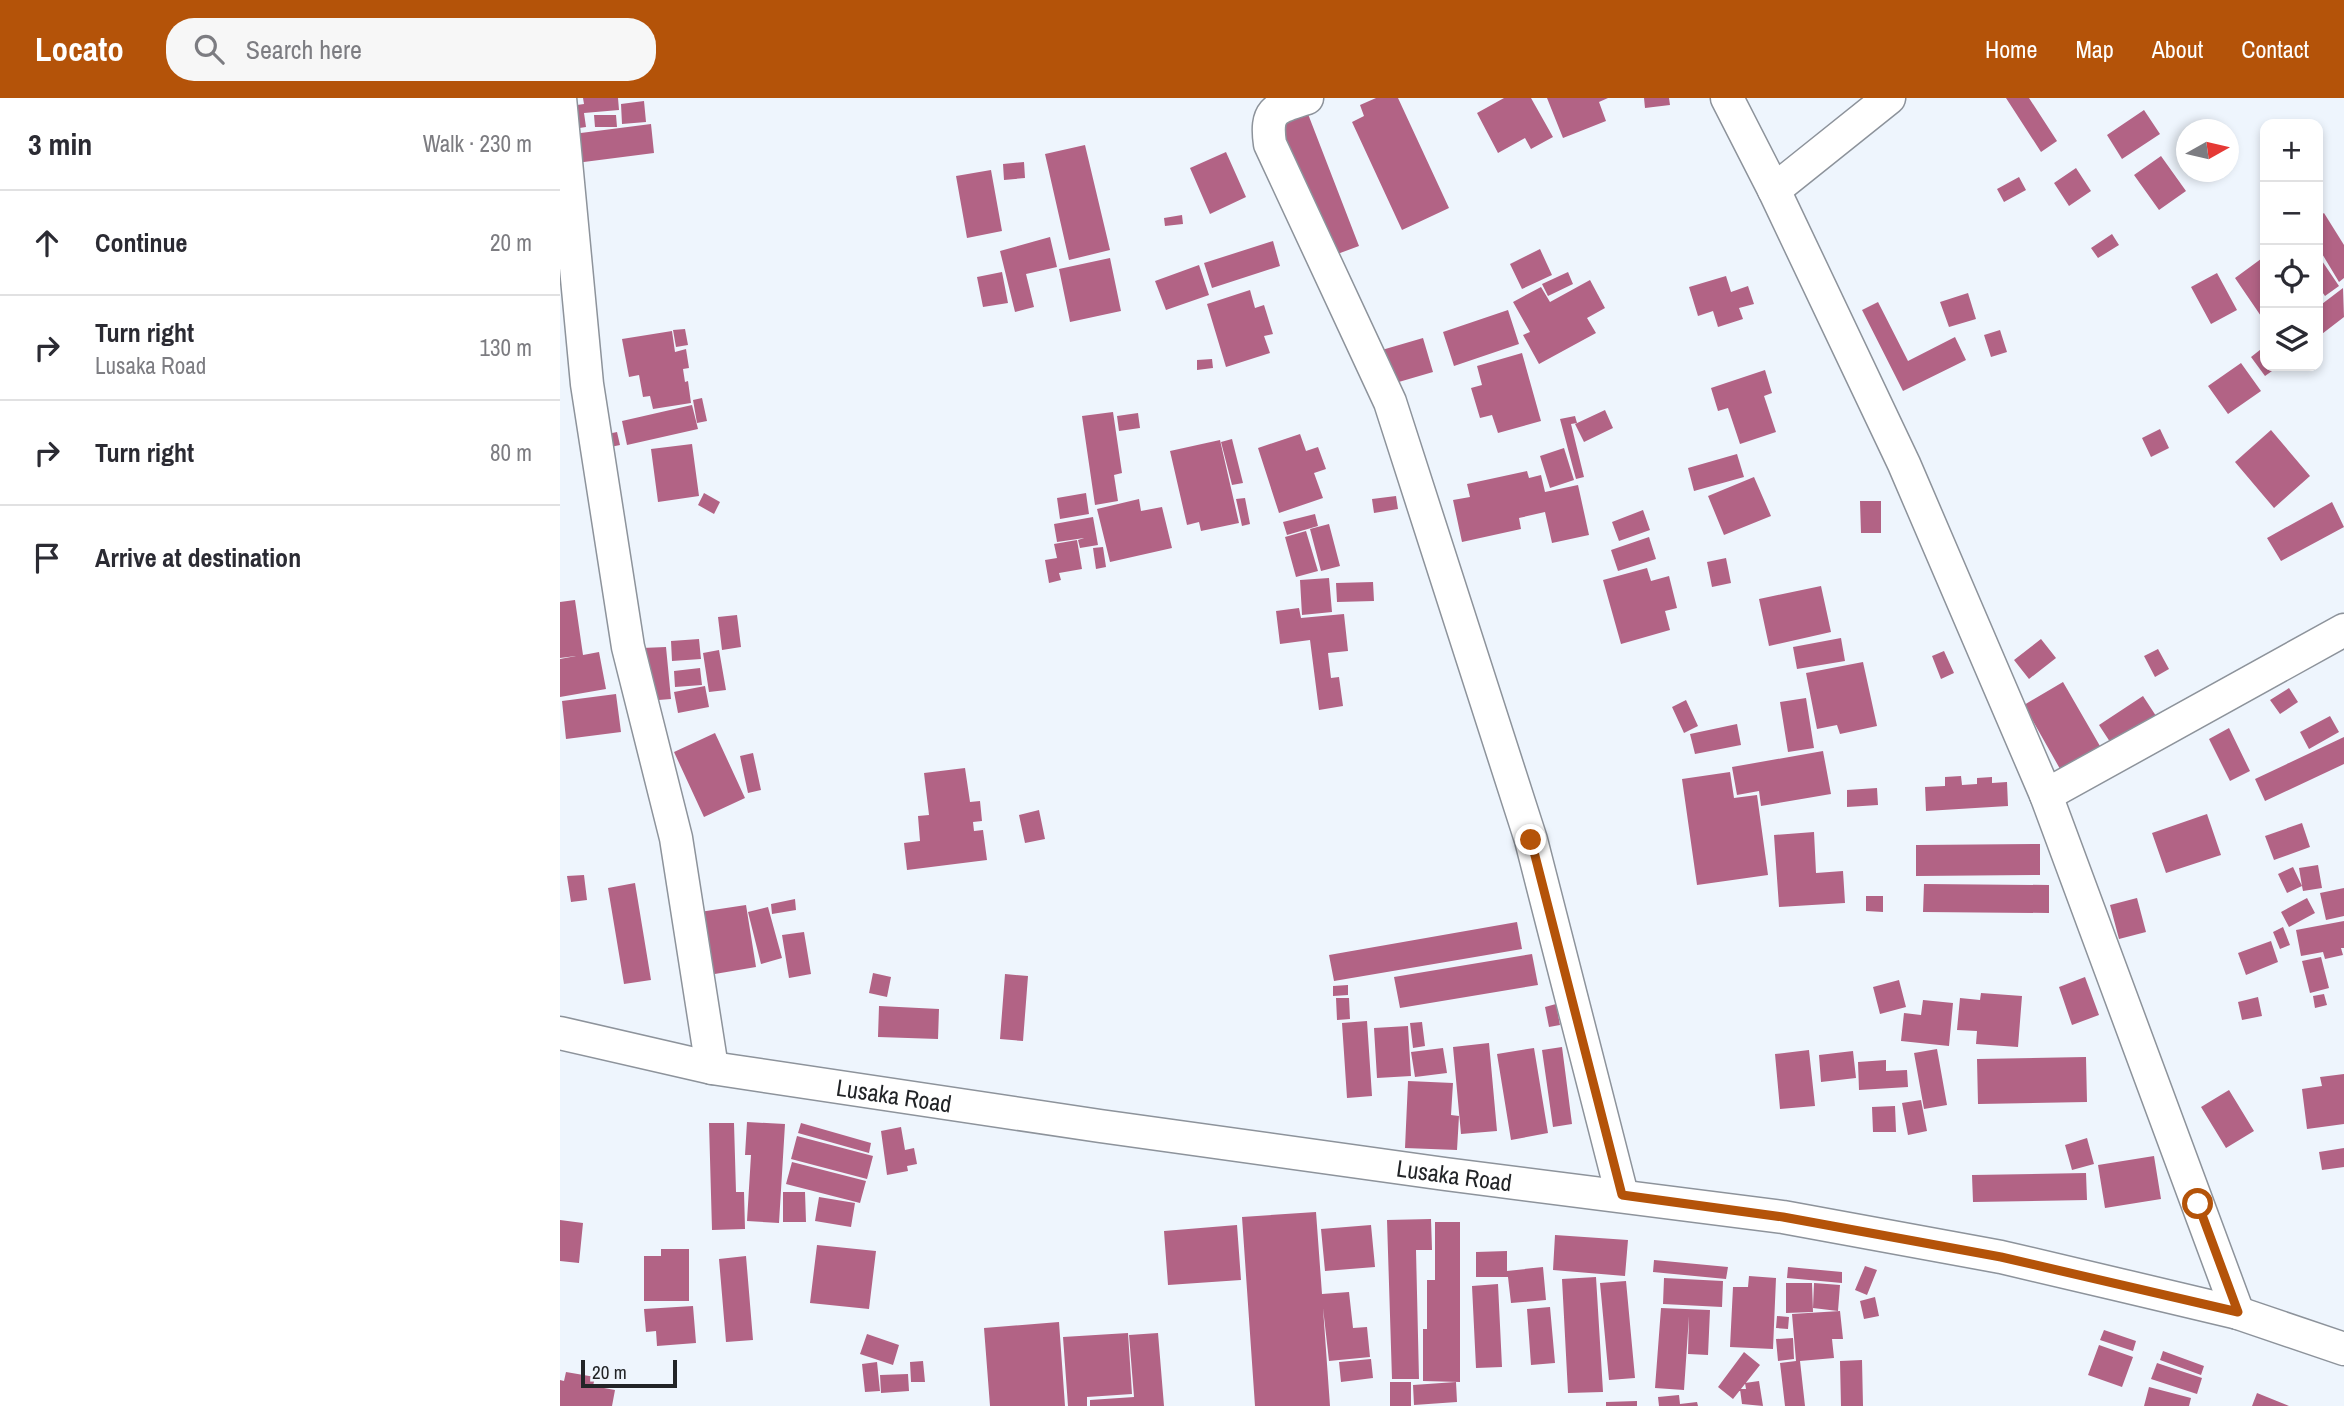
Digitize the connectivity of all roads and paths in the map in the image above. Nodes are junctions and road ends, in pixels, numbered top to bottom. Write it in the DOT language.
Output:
graph roads {
  1 [pos="560,98"];
  2 [pos="1307,98"];
  3 [pos="1727,98"];
  4 [pos="1889,98"];
  5 [pos="1774,190"];
  6 [pos="2344,630"];
  7 [pos="2046,795"];
  8 [pos="560,1033"];
  9 [pos="712,1068"];
  10 [pos="1622,1195"];
  11 [pos="2238,1312"];
  12 [pos="2344,1349"];
  1 -- 9 [label="street"];
  2 -- 10 [label="street"];
  3 -- 5 [label="street"];
  4 -- 5 [label="street"];
  5 -- 7 [label="street"];
  6 -- 7 [label="street"];
  7 -- 11 [label="street"];
  8 -- 9 [label="street, Lusaka Road"];
  9 -- 10 [label="street, Lusaka Road"];
  10 -- 11 [label="street, Lusaka Road"];
  11 -- 12 [label="street, Lusaka Road"];
}
